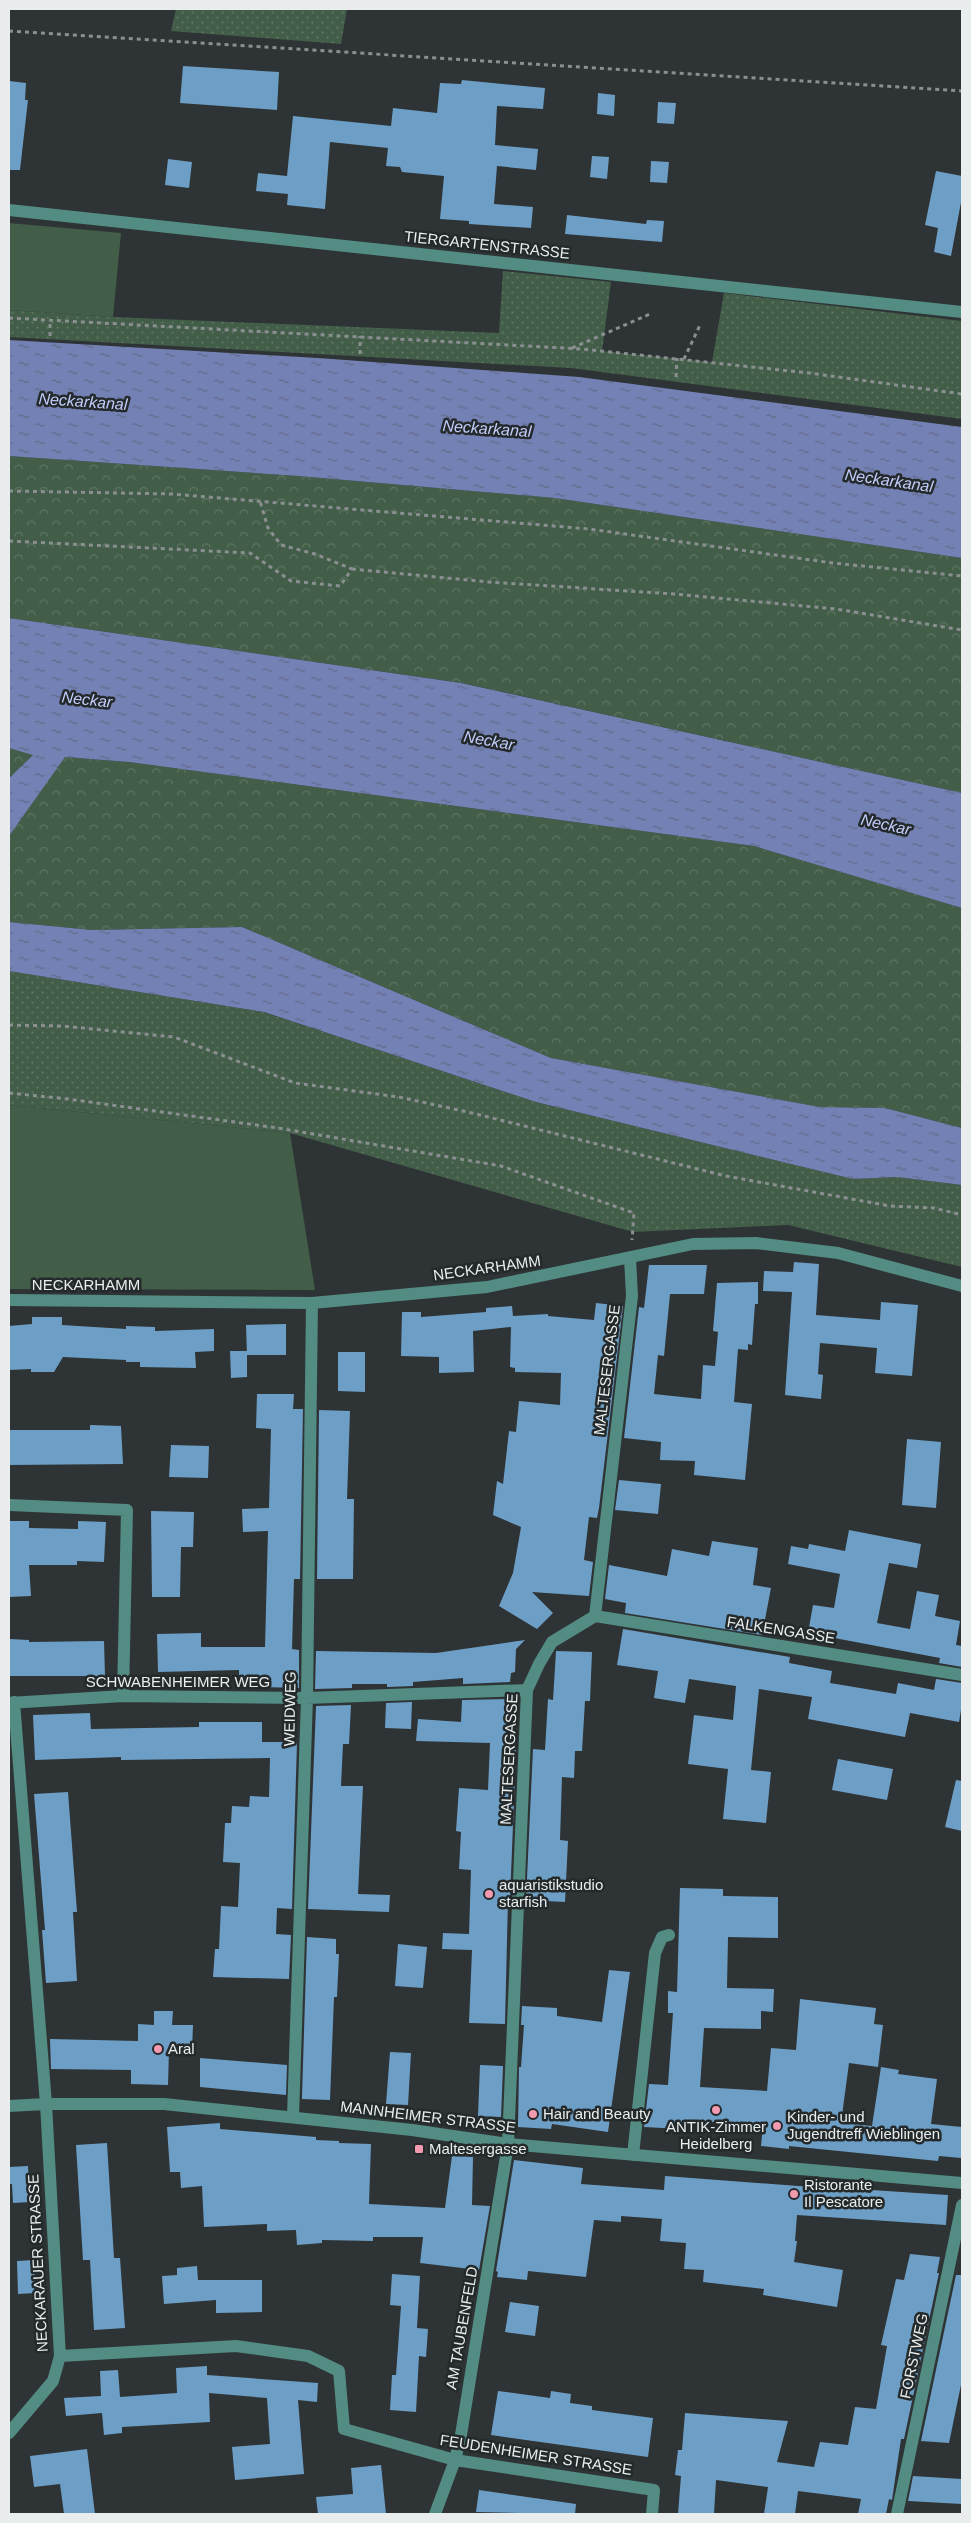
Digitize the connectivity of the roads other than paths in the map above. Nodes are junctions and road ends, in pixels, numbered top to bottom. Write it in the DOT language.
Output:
graph roads {
  1 [pos="9,210"];
  2 [pos="962,312"];
  3 [pos="630,1258"];
  4 [pos="962,1286"];
  5 [pos="9,1300"];
  6 [pos="312,1303"];
  7 [pos="9,1505"];
  8 [pos="595,1616"];
  9 [pos="962,1675"];
  10 [pos="527,1690"];
  11 [pos="123,1696"];
  12 [pos="307,1698"];
  13 [pos="11,1703"];
  14 [pos="669,1935"];
  15 [pos="46,2104"];
  16 [pos="9,2106"];
  17 [pos="293,2116"];
  18 [pos="508,2144"];
  19 [pos="633,2155"];
  20 [pos="962,2183"];
  21 [pos="962,2205"];
  22 [pos="60,2356"];
  23 [pos="9,2433"];
  24 [pos="455,2460"];
  25 [pos="435,2514"];
  26 [pos="652,2514"];
  27 [pos="897,2514"];
  1 -- 2 [label="street, TIERGARTENSTRASSE"];
  3 -- 4 [label="street, NECKARHAMM"];
  3 -- 6 [label="street, NECKARHAMM"];
  3 -- 8 [label="street, MALTESERGASSE"];
  5 -- 6 [label="street, NECKARHAMM"];
  6 -- 12 [label="street, WEIDWEG"];
  7 -- 11 [label="street"];
  8 -- 9 [label="street, FALKENGASSE"];
  8 -- 10 [label="street, MALTESERGASSE"];
  10 -- 12 [label="street, SCHWABENHEIMER WEG"];
  10 -- 18 [label="street, MALTESERGASSE"];
  11 -- 12 [label="street, SCHWABENHEIMER WEG"];
  11 -- 13 [label="street, SCHWABENHEIMER WEG"];
  12 -- 17 [label="street, WEIDWEG"];
  13 -- 15 [label="street, NECKARAUER STRASSE"];
  14 -- 19 [label="street"];
  15 -- 16 [label="street, MANNHEIMER STRASSE"];
  15 -- 17 [label="street, MANNHEIMER STRASSE"];
  15 -- 22 [label="street, NECKARAUER STRASSE"];
  17 -- 18 [label="street, MANNHEIMER STRASSE"];
  18 -- 19 [label="street, MANNHEIMER STRASSE"];
  18 -- 24 [label="street, AM TAUBENFELD"];
  19 -- 20 [label="street, MANNHEIMER STRASSE"];
  21 -- 27 [label="street, FORSTWEG"];
  22 -- 23 [label="street, NECKARAUER STRASSE"];
  22 -- 24 [label="street, FEUDENHEIMER STRASSE"];
  24 -- 25 [label="street, AM TAUBENFELD"];
  24 -- 26 [label="street, FEUDENHEIMER STRASSE"];
}
